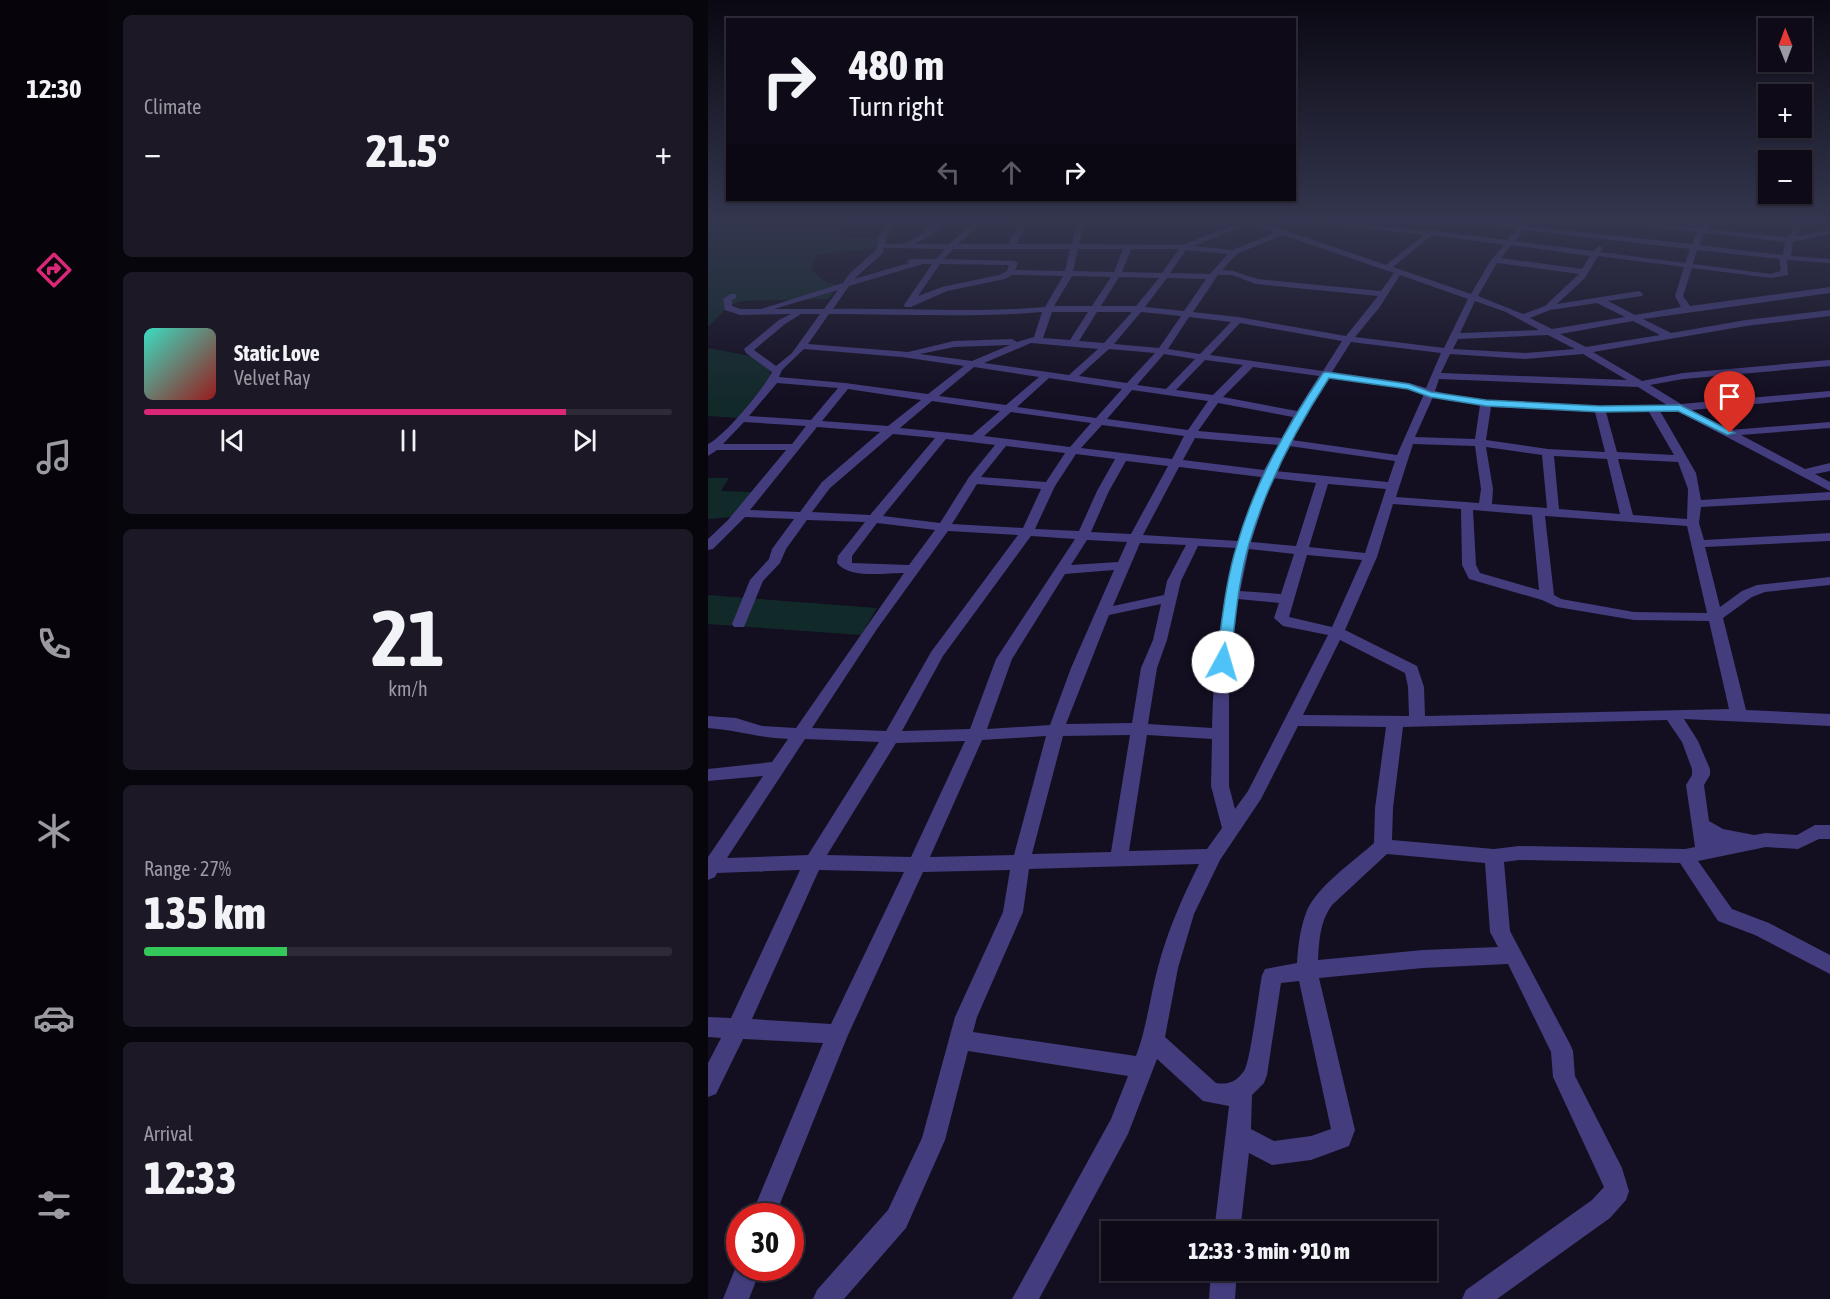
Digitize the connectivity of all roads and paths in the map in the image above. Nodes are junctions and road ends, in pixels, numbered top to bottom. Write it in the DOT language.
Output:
graph roads {
  1 [pos="1164,278"];
  2 [pos="849,279"];
  3 [pos="859,279"];
  4 [pos="924,279"];
  5 [pos="994,279"];
  6 [pos="1066,279"];
  7 [pos="1113,279"];
  8 [pos="1211,279"];
  9 [pos="1249,279"];
  10 [pos="1390,279"];
  11 [pos="1421,279"];
  12 [pos="1484,279"];
  13 [pos="1577,279"];
  14 [pos="1685,279"];
  15 [pos="1751,279"];
  16 [pos="846,282"];
  17 [pos="1830,290"];
  18 [pos="1384,294"];
  19 [pos="1639,294"];
  20 [pos="1787,294"];
  21 [pos="733,296"];
  22 [pos="1473,297"];
  23 [pos="1596,299"];
  24 [pos="832,302"];
  25 [pos="911,302"];
  26 [pos="1094,308"];
  27 [pos="1548,308"];
  28 [pos="1048,309"];
  29 [pos="1137,309"];
  30 [pos="1687,309"];
  31 [pos="752,312"];
  32 [pos="805,312"];
  33 [pos="902,312"];
  34 [pos="827,313"];
  35 [pos="1830,313"];
  36 [pos="1187,314"];
  37 [pos="1819,316"];
  38 [pos="1524,317"];
  39 [pos="1632,318"];
  40 [pos="1238,320"];
  41 [pos="1830,324"];
  42 [pos="1552,332"];
  43 [pos="1670,336"];
  44 [pos="1348,339"];
  45 [pos="1034,340"];
  46 [pos="1073,343"];
  47 [pos="1452,343"];
  48 [pos="802,346"];
  49 [pos="1107,346"];
  50 [pos="1162,351"];
  51 [pos="1585,351"];
  52 [pos="902,354"];
  53 [pos="1204,357"];
  54 [pos="1830,363"];
  55 [pos="1250,364"];
  56 [pos="971,365"];
  57 [pos="776,375"];
  58 [pos="1047,375"];
  59 [pos="1326,375"];
  60 [pos="1435,376"];
  61 [pos="1070,379"];
  62 [pos="1641,384"];
  63 [pos="845,386"];
  64 [pos="1130,387"];
  65 [pos="1168,393"];
  66 [pos="1430,394"];
  67 [pos="1830,394"];
  68 [pos="932,397"];
  69 [pos="1215,399"];
  70 [pos="1486,403"];
  71 [pos="1680,408"];
  72 [pos="1600,409"];
  73 [pos="1653,409"];
  74 [pos="1009,410"];
  75 [pos="1300,415"];
  76 [pos="741,419"];
  77 [pos="1098,421"];
  78 [pos="813,423"];
  79 [pos="1830,425"];
  80 [pos="890,430"];
  81 [pos="1730,433"];
  82 [pos="1191,434"];
  83 [pos="944,435"];
  84 [pos="974,439"];
  85 [pos="1408,440"];
  86 [pos="1286,442"];
  87 [pos="1002,443"];
  88 [pos="1480,443"];
  89 [pos="796,447"];
  90 [pos="710,449"];
  91 [pos="1073,450"];
  92 [pos="1548,452"];
  93 [pos="1612,454"];
  94 [pos="1123,456"];
  95 [pos="1402,459"];
  96 [pos="1682,459"];
  97 [pos="1175,462"];
  98 [pos="1830,467"];
  99 [pos="1268,473"];
  100 [pos="1804,473"];
  101 [pos="973,480"];
  102 [pos="1323,480"];
  103 [pos="1049,486"];
  104 [pos="1830,487"];
  105 [pos="1391,493"];
  106 [pos="1830,496"];
  107 [pos="1697,504"];
  108 [pos="1467,506"];
  109 [pos="1485,507"];
  110 [pos="1545,511"];
  111 [pos="741,513"];
  112 [pos="803,516"];
  113 [pos="1627,516"];
  114 [pos="875,519"];
  115 [pos="1693,522"];
  116 [pos="944,527"];
  117 [pos="1027,532"];
  118 [pos="1083,536"];
  119 [pos="1830,537"];
  120 [pos="1135,538"];
  121 [pos="1194,542"];
  122 [pos="1697,544"];
  123 [pos="1243,545"];
  124 [pos="708,546"];
  125 [pos="1302,550"];
  126 [pos="1370,557"];
  127 [pos="1124,566"];
  128 [pos="913,569"];
  129 [pos="1061,571"];
  130 [pos="1830,581"];
  131 [pos="1232,594"];
  132 [pos="1547,597"];
  133 [pos="1169,598"];
  134 [pos="1286,599"];
  135 [pos="1104,612"];
  136 [pos="1715,617"];
  137 [pos="739,624"];
  138 [pos="1337,632"];
  139 [pos="1672,714"];
  140 [pos="1739,716"];
  141 [pos="1294,720"];
  142 [pos="1830,720"];
  143 [pos="708,722"];
  144 [pos="1395,722"];
  145 [pos="1417,722"];
  146 [pos="1138,729"];
  147 [pos="1056,730"];
  148 [pos="1221,734"];
  149 [pos="800,735"];
  150 [pos="976,735"];
  151 [pos="890,737"];
  152 [pos="777,768"];
  153 [pos="708,775"];
  154 [pos="1701,825"];
  155 [pos="1231,830"];
  156 [pos="1830,832"];
  157 [pos="1755,842"];
  158 [pos="1383,846"];
  159 [pos="1695,855"];
  160 [pos="1212,856"];
  161 [pos="1494,856"];
  162 [pos="1119,858"];
  163 [pos="813,862"];
  164 [pos="1021,862"];
  165 [pos="919,865"];
  166 [pos="709,868"];
  167 [pos="1514,956"];
  168 [pos="1830,965"];
  169 [pos="1307,970"];
  170 [pos="708,1027"];
  171 [pos="737,1029"];
  172 [pos="837,1034"];
  173 [pos="962,1040"];
  174 [pos="1153,1040"];
  175 [pos="1143,1068"];
  176 [pos="708,1086"];
  177 [pos="1241,1090"];
  178 [pos="1239,1135"];
  179 [pos="768,1203"];
  180 [pos="1228,1221"];
  181 [pos="743,1281"];
  182 [pos="1223,1281"];
  183 [pos="736,1299"];
  184 [pos="826,1299"];
  185 [pos="1025,1299"];
  186 [pos="1222,1299"];
  187 [pos="1476,1299"];
  1 -- 29 [label="street"];
  2 -- 16 [label="street"];
  3 -- 16 [label="street"];
  4 -- 25 [label="street"];
  5 -- 25 [label="street"];
  6 -- 28 [label="street"];
  7 -- 26 [label="street"];
  8 -- 36 [label="street"];
  9 -- 18 [label="street"];
  10 -- 18 [label="street"];
  11 -- 22 [label="street"];
  12 -- 22 [label="street"];
  13 -- 27 [label="street"];
  14 -- 30 [label="street"];
  15 -- 20 [label="street"];
  16 -- 24 [label="street"];
  16 -- 31 [label="street"];
  17 -- 20 [label="street"];
  18 -- 44 [label="street"];
  19 -- 23 [label="street"];
  20 -- 30 [label="street"];
  21 -- 31 [label="street"];
  22 -- 38 [label="street"];
  22 -- 47 [label="street"];
  23 -- 27 [label="street"];
  23 -- 39 [label="street"];
  24 -- 32 [label="street"];
  24 -- 34 [label="street"];
  25 -- 33 [label="street"];
  26 -- 28 [label="street"];
  26 -- 29 [label="street"];
  26 -- 46 [label="street"];
  27 -- 38 [label="street"];
  28 -- 33 [label="street"];
  28 -- 45 [label="street"];
  29 -- 36 [label="street"];
  29 -- 49 [label="street"];
  30 -- 39 [label="street"];
  31 -- 32 [label="street"];
  32 -- 34 [label="street"];
  32 -- 57 [label="street"];
  33 -- 34 [label="street"];
  34 -- 48 [label="street"];
  35 -- 37 [label="street"];
  36 -- 40 [label="street"];
  36 -- 50 [label="street"];
  37 -- 41 [label="street"];
  37 -- 43 [label="street"];
  38 -- 42 [label="street"];
  39 -- 42 [label="street"];
  39 -- 43 [label="street"];
  40 -- 44 [label="street"];
  40 -- 53 [label="street"];
  42 -- 47 [label="street"];
  42 -- 51 [label="street"];
  43 -- 51 [label="street"];
  44 -- 47 [label="street"];
  44 -- 59 [label="street"];
  45 -- 46 [label="street"];
  45 -- 52 [label="street"];
  45 -- 56 [label="street"];
  46 -- 49 [label="street"];
  47 -- 51 [label="street"];
  47 -- 60 [label="street"];
  48 -- 52 [label="street"];
  48 -- 57 [label="street"];
  49 -- 50 [label="street"];
  49 -- 61 [label="street"];
  50 -- 53 [label="street"];
  50 -- 64 [label="street"];
  51 -- 62 [label="street"];
  52 -- 56 [label="street"];
  53 -- 55 [label="street"];
  53 -- 65 [label="street"];
  54 -- 62 [label="street"];
  55 -- 59 [label="street"];
  55 -- 69 [label="street"];
  56 -- 58 [label="street"];
  56 -- 68 [label="street"];
  57 -- 63 [label="street"];
  57 -- 76 [label="street"];
  58 -- 61 [label="street"];
  58 -- 74 [label="street"];
  59 -- 66 [label="street"];
  59 -- 75 [label="street"];
  60 -- 62 [label="street"];
  60 -- 66 [label="street"];
  61 -- 64 [label="street"];
  62 -- 71 [label="street"];
  63 -- 68 [label="street"];
  63 -- 78 [label="street"];
  64 -- 65 [label="street"];
  64 -- 77 [label="street"];
  65 -- 69 [label="street"];
  66 -- 70 [label="street"];
  66 -- 85 [label="street"];
  67 -- 71 [label="street"];
  68 -- 74 [label="street"];
  68 -- 80 [label="street"];
  69 -- 75 [label="street"];
  69 -- 82 [label="street"];
  70 -- 72 [label="street"];
  70 -- 88 [label="street"];
  71 -- 73 [label="street"];
  71 -- 81 [label="street"];
  72 -- 73 [label="street"];
  72 -- 93 [label="street"];
  73 -- 96 [label="street"];
  74 -- 77 [label="street"];
  74 -- 84 [label="street"];
  75 -- 86 [label="street"];
  76 -- 78 [label="street"];
  76 -- 90 [label="street"];
  77 -- 82 [label="street"];
  77 -- 91 [label="street"];
  78 -- 80 [label="street"];
  78 -- 89 [label="street"];
  79 -- 81 [label="street"];
  80 -- 83 [label="street"];
  80 -- 112 [label="street"];
  81 -- 100 [label="street"];
  82 -- 86 [label="street"];
  82 -- 97 [label="street"];
  83 -- 84 [label="street"];
  83 -- 114 [label="street"];
  84 -- 87 [label="street"];
  85 -- 88 [label="street"];
  85 -- 95 [label="street"];
  86 -- 95 [label="street"];
  86 -- 99 [label="street"];
  87 -- 91 [label="street"];
  87 -- 101 [label="street"];
  88 -- 92 [label="street"];
  88 -- 109 [label="street"];
  89 -- 90 [label="street"];
  89 -- 111 [label="street"];
  91 -- 94 [label="street"];
  91 -- 103 [label="street"];
  92 -- 93 [label="street"];
  92 -- 110 [label="street"];
  93 -- 96 [label="street"];
  93 -- 113 [label="street"];
  94 -- 97 [label="street"];
  94 -- 118 [label="street"];
  95 -- 105 [label="street"];
  96 -- 107 [label="street"];
  97 -- 99 [label="street"];
  97 -- 120 [label="street"];
  98 -- 100 [label="street"];
  99 -- 102 [label="street"];
  99 -- 123 [label="street"];
  100 -- 104 [label="street"];
  101 -- 103 [label="street"];
  101 -- 116 [label="street"];
  102 -- 105 [label="street"];
  102 -- 125 [label="street"];
  103 -- 117 [label="street"];
  105 -- 108 [label="street"];
  105 -- 126 [label="street"];
  106 -- 107 [label="street"];
  107 -- 115 [label="street"];
  108 -- 109 [label="street"];
  108 -- 132 [label="street"];
  109 -- 110 [label="street"];
  110 -- 113 [label="street"];
  110 -- 132 [label="street"];
  111 -- 112 [label="street"];
  111 -- 124 [label="street"];
  112 -- 114 [label="street"];
  112 -- 137 [label="street"];
  113 -- 115 [label="street"];
  114 -- 116 [label="street"];
  114 -- 128 [label="street"];
  115 -- 122 [label="street"];
  116 -- 117 [label="street"];
  116 -- 128 [label="street"];
  117 -- 118 [label="street"];
  117 -- 151 [label="street"];
  118 -- 120 [label="street"];
  118 -- 129 [label="street"];
  119 -- 122 [label="street"];
  120 -- 121 [label="street"];
  120 -- 127 [label="street"];
  121 -- 123 [label="street"];
  121 -- 133 [label="street"];
  122 -- 136 [label="street"];
  123 -- 125 [label="street"];
  123 -- 131 [label="street"];
  125 -- 126 [label="street"];
  125 -- 134 [label="street"];
  126 -- 138 [label="street"];
  127 -- 129 [label="street"];
  127 -- 135 [label="street"];
  128 -- 149 [label="street"];
  129 -- 150 [label="street"];
  130 -- 136 [label="street"];
  131 -- 134 [label="street"];
  131 -- 148 [label="street"];
  132 -- 136 [label="street"];
  133 -- 135 [label="street"];
  133 -- 146 [label="street"];
  134 -- 138 [label="street"];
  135 -- 147 [label="street"];
  136 -- 140 [label="street"];
  138 -- 141 [label="street"];
  138 -- 145 [label="street"];
  139 -- 140 [label="street"];
  139 -- 145 [label="street"];
  139 -- 154 [label="street"];
  140 -- 142 [label="street"];
  141 -- 144 [label="street"];
  141 -- 155 [label="street"];
  143 -- 149 [label="street"];
  144 -- 145 [label="street"];
  144 -- 158 [label="street"];
  146 -- 147 [label="street"];
  146 -- 148 [label="street"];
  146 -- 162 [label="street"];
  147 -- 150 [label="street"];
  147 -- 164 [label="street"];
  148 -- 155 [label="street"];
  149 -- 151 [label="street"];
  149 -- 152 [label="street"];
  150 -- 151 [label="street"];
  150 -- 165 [label="street"];
  151 -- 163 [label="street"];
  152 -- 153 [label="street"];
  152 -- 166 [label="street"];
  154 -- 157 [label="street"];
  154 -- 159 [label="street"];
  155 -- 160 [label="street"];
  156 -- 157 [label="street"];
  157 -- 159 [label="street"];
  158 -- 161 [label="street"];
  158 -- 169 [label="street"];
  159 -- 161 [label="street"];
  159 -- 168 [label="street"];
  160 -- 162 [label="street"];
  160 -- 174 [label="street"];
  161 -- 167 [label="street"];
  162 -- 164 [label="street"];
  163 -- 165 [label="street"];
  163 -- 166 [label="street"];
  163 -- 171 [label="street"];
  164 -- 165 [label="street"];
  164 -- 173 [label="street"];
  165 -- 172 [label="street"];
  167 -- 169 [label="street"];
  167 -- 187 [label="street"];
  169 -- 177 [label="street"];
  169 -- 178 [label="street"];
  170 -- 171 [label="street"];
  171 -- 172 [label="street"];
  171 -- 176 [label="street"];
  172 -- 179 [label="street"];
  173 -- 175 [label="street"];
  173 -- 184 [label="street"];
  174 -- 175 [label="street"];
  174 -- 177 [label="street"];
  175 -- 185 [label="street"];
  177 -- 178 [label="street"];
  178 -- 180 [label="street"];
  181 -- 183 [label="street"];
  182 -- 186 [label="street"];
}
